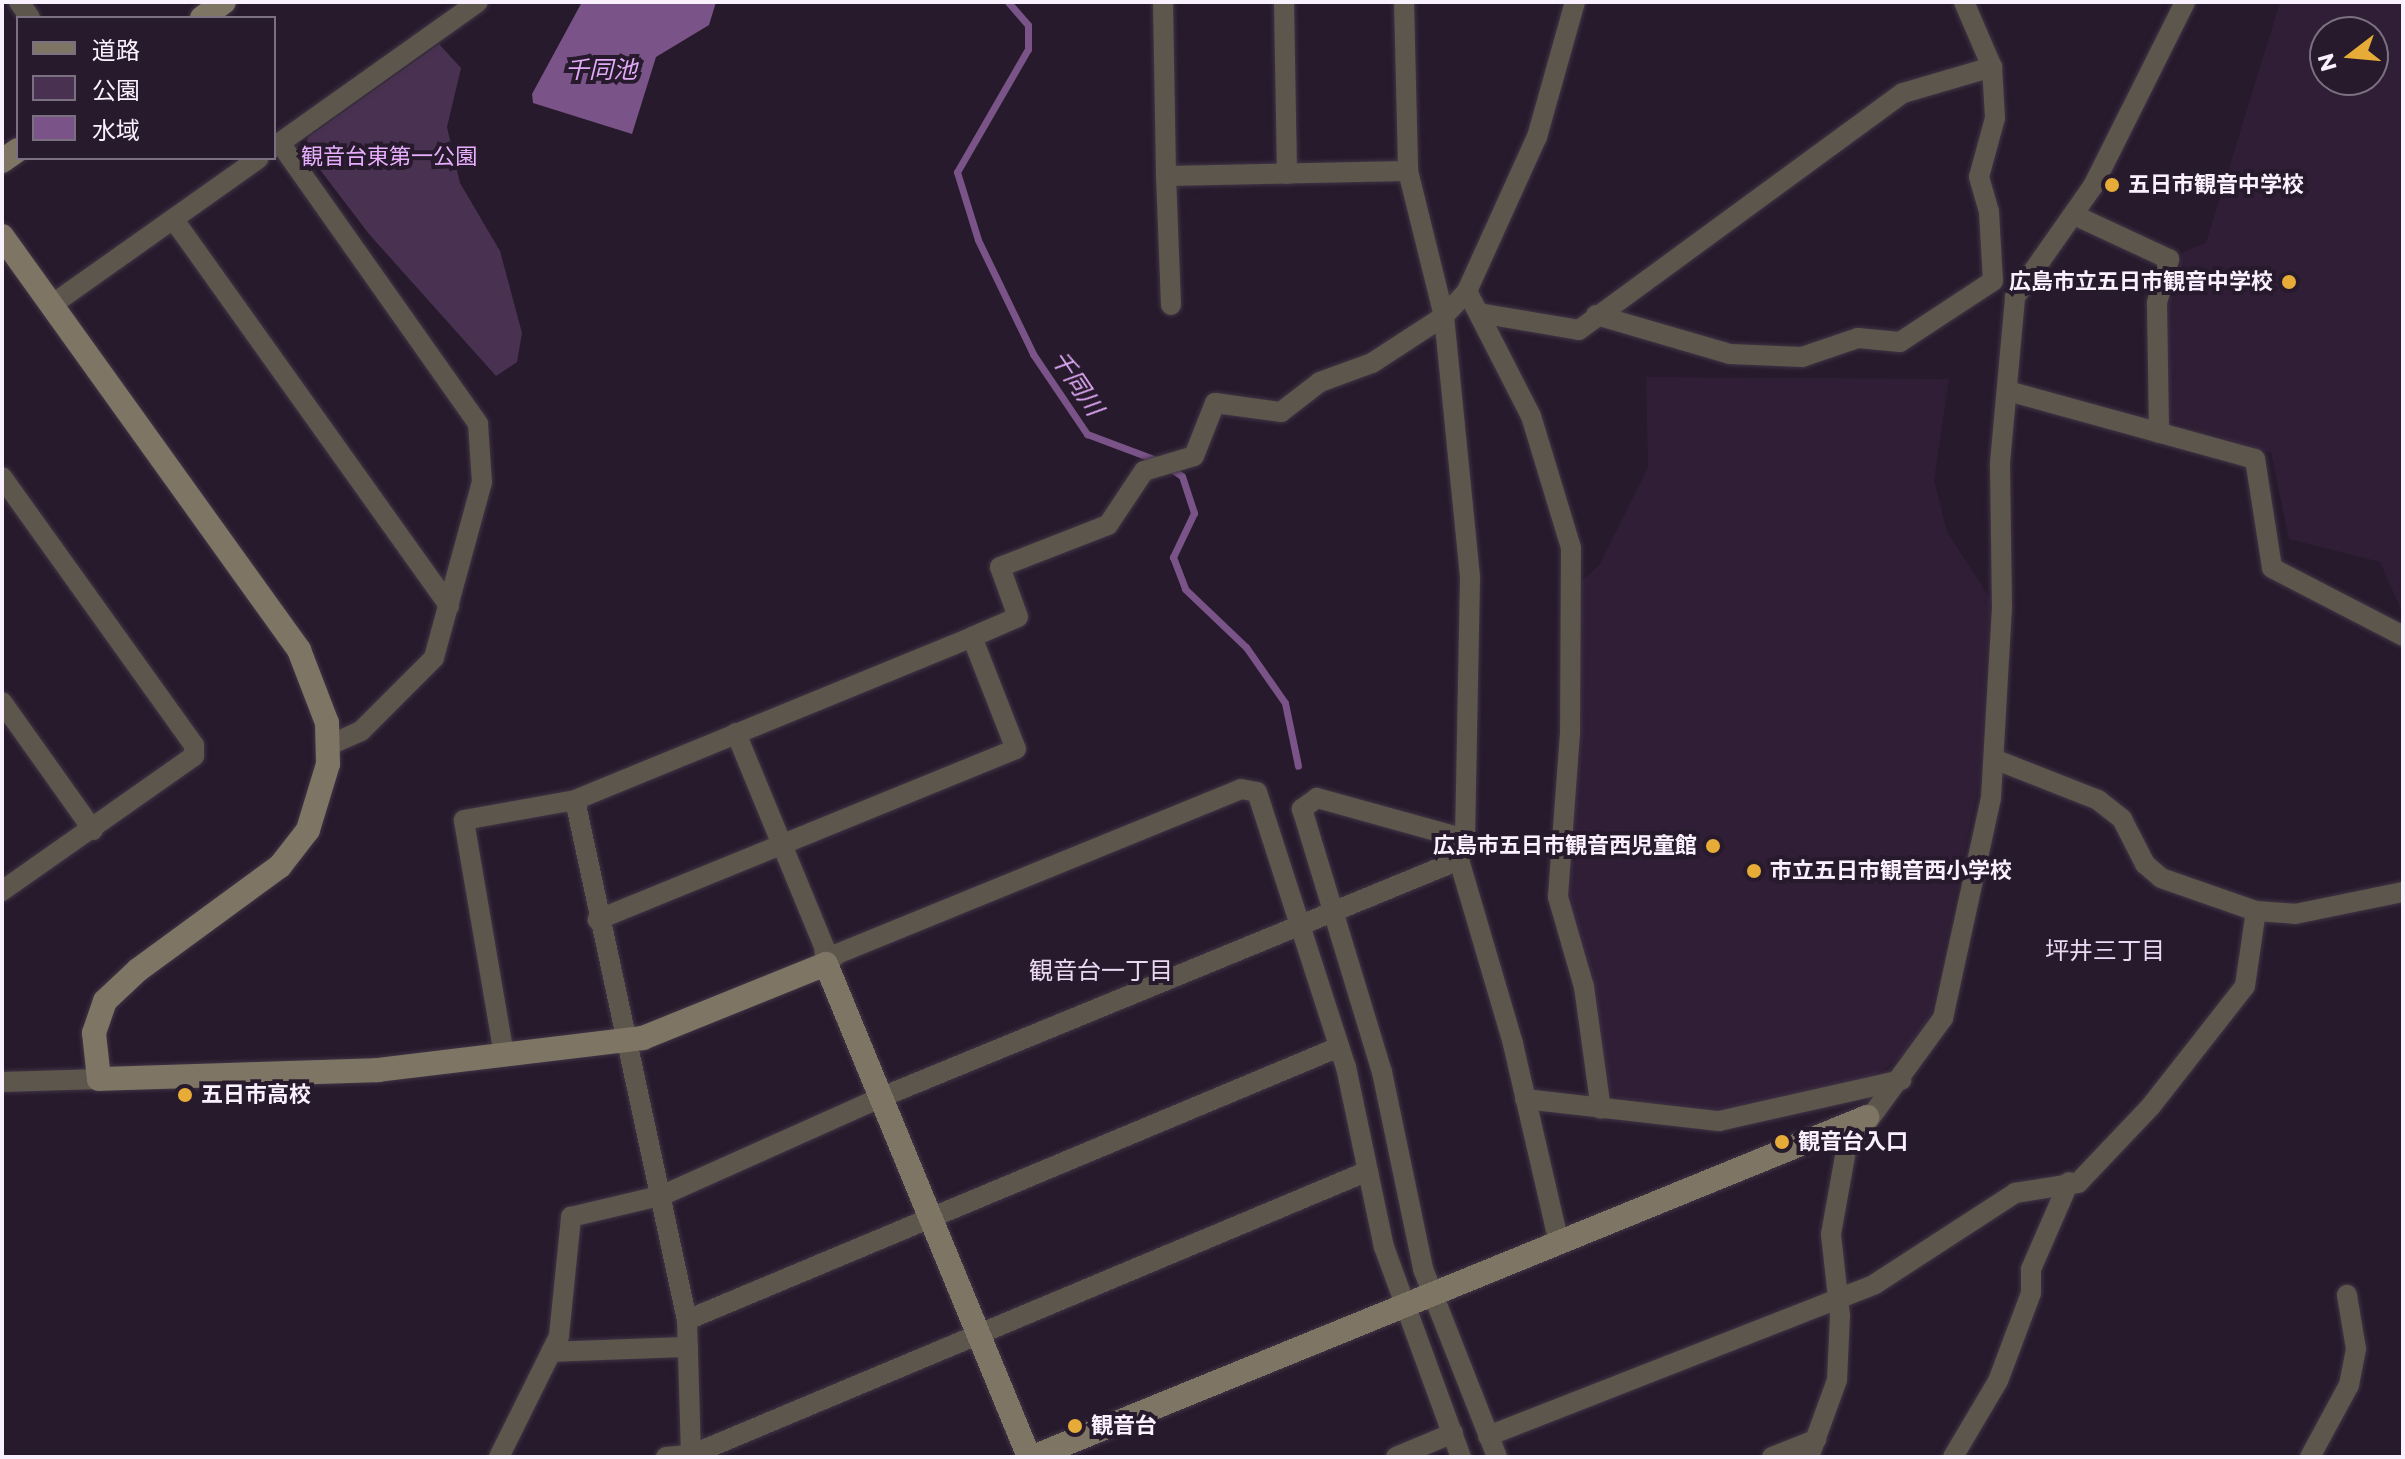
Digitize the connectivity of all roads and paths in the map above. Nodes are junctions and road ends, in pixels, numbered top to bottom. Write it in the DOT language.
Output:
graph roads {
  1 [pos="224,2"];
  2 [pos="478,2"];
  3 [pos="1163,2"];
  4 [pos="1284,2"];
  5 [pos="1404,2"];
  6 [pos="1575,2"];
  7 [pos="1964,2"];
  8 [pos="2185,2"];
  9 [pos="205,16"];
  10 [pos="1992,67"];
  11 [pos="277,145"];
  12 [pos="256,160"];
  13 [pos="1408,171"];
  14 [pos="1287,174"];
  15 [pos="1166,176"];
  16 [pos="2074,215"];
  17 [pos="174,220"];
  18 [pos="2,236"];
  19 [pos="1993,281"];
  20 [pos="1467,291"];
  21 [pos="2015,297"];
  22 [pos="53,304"];
  23 [pos="1171,305"];
  24 [pos="1479,313"];
  25 [pos="1596,315"];
  26 [pos="1444,316"];
  27 [pos="2008,391"];
  28 [pos="2159,433"];
  29 [pos="2,477"];
  30 [pos="449,606"];
  31 [pos="2403,636"];
  32 [pos="972,637"];
  33 [pos="2,702"];
  34 [pos="736,733"];
  35 [pos="330,745"];
  36 [pos="1994,759"];
  37 [pos="575,800"];
  38 [pos="93,830"];
  39 [pos="1465,839"];
  40 [pos="782,844"];
  41 [pos="1459,860"];
  42 [pos="2,891"];
  43 [pos="2403,892"];
  44 [pos="2256,911"];
  45 [pos="1334,913"];
  46 [pos="598,920"];
  47 [pos="1303,925"];
  48 [pos="826,964"];
  49 [pos="622,1040"];
  50 [pos="1339,1047"];
  51 [pos="504,1055"];
  52 [pos="99,1079"];
  53 [pos="1901,1080"];
  54 [pos="2,1082"];
  55 [pos="882,1097"];
  56 [pos="1525,1099"];
  57 [pos="1601,1109"];
  58 [pos="1867,1117"];
  59 [pos="1368,1171"];
  60 [pos="2069,1182"];
  61 [pos="663,1195"];
  62 [pos="929,1214"];
  63 [pos="1559,1244"];
  64 [pos="1433,1295"];
  65 [pos="2347,1295"];
  66 [pos="1837,1297"];
  67 [pos="1405,1307"];
  68 [pos="687,1320"];
  69 [pos="976,1333"];
  70 [pos="688,1347"];
  71 [pos="551,1352"];
  72 [pos="1453,1433"];
  73 [pos="1488,1436"];
  74 [pos="1813,1448"];
  75 [pos="691,1456"];
  76 [pos="499,1457"];
  77 [pos="666,1457"];
  78 [pos="1031,1457"];
  79 [pos="1396,1457"];
  80 [pos="1461,1457"];
  81 [pos="1497,1457"];
  82 [pos="1772,1457"];
  83 [pos="1953,1457"];
  84 [pos="2310,1457"];
  1 -- 9 [label="street"];
  2 -- 11 [label="street"];
  3 -- 15 [label="street"];
  4 -- 14 [label="street"];
  5 -- 13 [label="street"];
  6 -- 20 [label="street"];
  7 -- 10 [label="street"];
  8 -- 16 [label="street"];
  10 -- 19 [label="street"];
  10 -- 25 [label="street"];
  11 -- 30 [label="street"];
  12 -- 17 [label="street"];
  13 -- 14 [label="street"];
  13 -- 26 [label="street"];
  14 -- 15 [label="street"];
  15 -- 23 [label="street"];
  16 -- 21 [label="street"];
  16 -- 28 [label="street"];
  17 -- 22 [label="street"];
  17 -- 30 [label="street"];
  18 -- 22 [label="street"];
  19 -- 21 [label="street"];
  19 -- 25 [label="street"];
  20 -- 24 [label="street"];
  20 -- 26 [label="street"];
  21 -- 27 [label="street"];
  22 -- 35 [label="street"];
  24 -- 25 [label="street"];
  24 -- 57 [label="street"];
  26 -- 32 [label="street"];
  26 -- 39 [label="street"];
  27 -- 28 [label="street"];
  27 -- 36 [label="street"];
  28 -- 31 [label="street"];
  29 -- 38 [label="street"];
  30 -- 35 [label="street"];
  32 -- 34 [label="street"];
  32 -- 40 [label="street"];
  33 -- 38 [label="street"];
  34 -- 37 [label="street"];
  34 -- 40 [label="street"];
  35 -- 52 [label="street"];
  36 -- 44 [label="street"];
  36 -- 53 [label="street"];
  37 -- 46 [label="street"];
  37 -- 51 [label="street"];
  38 -- 42 [label="street"];
  39 -- 41 [label="street"];
  39 -- 45 [label="street"];
  40 -- 46 [label="street"];
  40 -- 48 [label="street"];
  41 -- 45 [label="street"];
  41 -- 56 [label="street"];
  43 -- 44 [label="street"];
  44 -- 60 [label="street"];
  45 -- 47 [label="street"];
  45 -- 64 [label="street"];
  46 -- 49 [label="street"];
  47 -- 48 [label="street"];
  47 -- 50 [label="street"];
  47 -- 55 [label="street"];
  48 -- 49 [label="street"];
  48 -- 55 [label="street"];
  49 -- 51 [label="street"];
  49 -- 61 [label="street"];
  50 -- 59 [label="street"];
  50 -- 62 [label="street"];
  51 -- 52 [label="street"];
  52 -- 54 [label="street"];
  53 -- 57 [label="street"];
  53 -- 58 [label="street"];
  55 -- 61 [label="street"];
  55 -- 62 [label="street"];
  56 -- 57 [label="street"];
  56 -- 63 [label="street"];
  58 -- 63 [label="street"];
  58 -- 66 [label="street"];
  59 -- 67 [label="street"];
  59 -- 69 [label="street"];
  60 -- 66 [label="street"];
  60 -- 83 [label="street"];
  61 -- 68 [label="street"];
  61 -- 71 [label="street"];
  62 -- 68 [label="street"];
  62 -- 69 [label="street"];
  63 -- 64 [label="street"];
  64 -- 67 [label="street"];
  64 -- 73 [label="street"];
  65 -- 84 [label="street"];
  66 -- 73 [label="street"];
  66 -- 74 [label="street"];
  67 -- 72 [label="street"];
  67 -- 78 [label="street"];
  68 -- 70 [label="street"];
  69 -- 75 [label="street"];
  69 -- 78 [label="street"];
  70 -- 71 [label="street"];
  70 -- 75 [label="street"];
  71 -- 76 [label="street"];
  72 -- 79 [label="street"];
  72 -- 80 [label="street"];
  73 -- 81 [label="street"];
  74 -- 82 [label="street"];
  75 -- 77 [label="street"];
}
